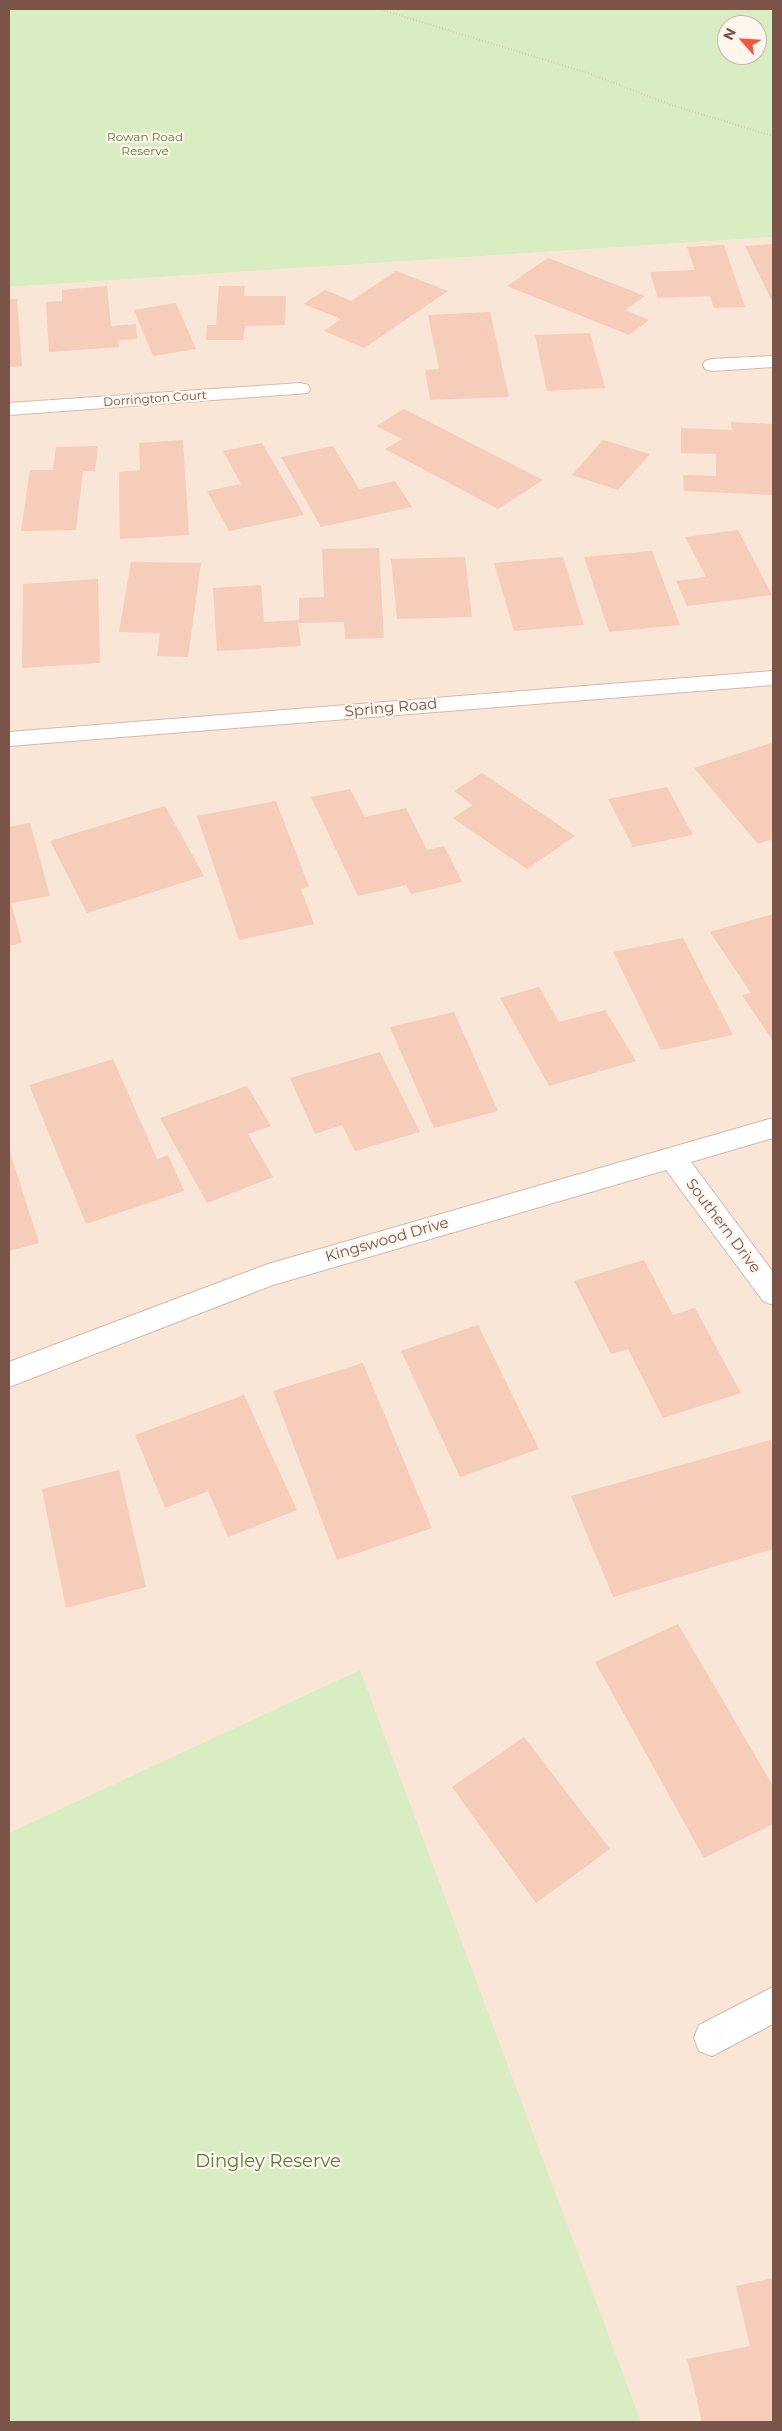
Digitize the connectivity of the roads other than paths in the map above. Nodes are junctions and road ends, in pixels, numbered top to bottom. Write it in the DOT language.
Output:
graph roads {
  1 [pos="773,361"];
  2 [pos="712,365"];
  3 [pos="300,389"];
  4 [pos="9,409"];
  5 [pos="773,678"];
  6 [pos="9,739"];
  7 [pos="773,1128"];
  8 [pos="672,1158"];
  9 [pos="773,1293"];
  10 [pos="9,1375"];
  11 [pos="773,2005"];
  12 [pos="712,2038"];
  1 -- 2 [label="street"];
  3 -- 4 [label="street, Dorrington Court"];
  5 -- 6 [label="street, Spring Road"];
  7 -- 8 [label="street, Kingswood Drive"];
  8 -- 9 [label="street, Southern Drive"];
  8 -- 10 [label="street, Kingswood Drive"];
  11 -- 12 [label="street"];
}
